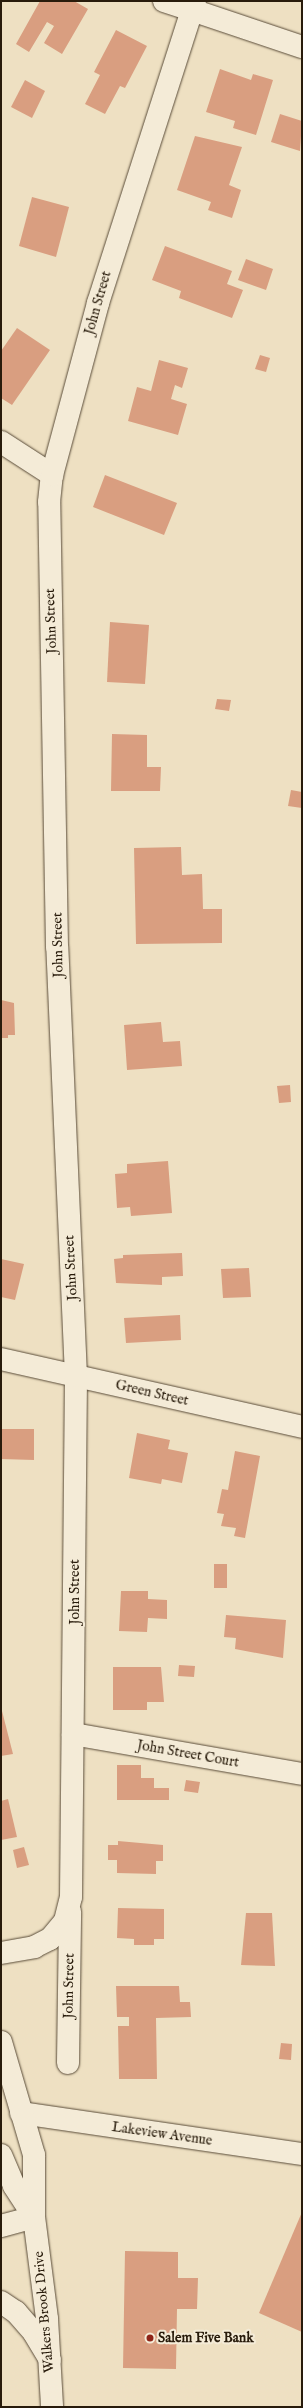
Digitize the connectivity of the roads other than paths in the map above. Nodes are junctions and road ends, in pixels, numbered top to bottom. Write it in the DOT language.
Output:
graph roads {
  1 [pos="164,1"];
  2 [pos="194,6"];
  3 [pos="302,47"];
  4 [pos="1,442"];
  5 [pos="52,475"];
  6 [pos="1,1360"];
  7 [pos="76,1376"];
  8 [pos="302,1427"];
  9 [pos="73,1734"];
  10 [pos="302,1774"];
  11 [pos="70,1909"];
  12 [pos="1,1953"];
  13 [pos="1,2042"];
  14 [pos="68,2063"];
  15 [pos="21,2113"];
  16 [pos="302,2154"];
  17 [pos="1,2155"];
  18 [pos="34,2217"];
  19 [pos="1,2226"];
  20 [pos="1,2302"];
  21 [pos="50,2360"];
  22 [pos="52,2407"];
  1 -- 2 [label="street"];
  2 -- 3 [label="street"];
  2 -- 5 [label="street, John Street"];
  4 -- 5 [label="street"];
  5 -- 7 [label="street, John Street"];
  6 -- 7 [label="street, Green Street"];
  7 -- 8 [label="street, Green Street"];
  7 -- 9 [label="street, John Street"];
  9 -- 10 [label="street, John Street Court"];
  9 -- 11 [label="street, John Street"];
  11 -- 12 [label="street, John Street"];
  11 -- 14 [label="street, John Street"];
  13 -- 15 [label="street, Walkers Brook Drive"];
  15 -- 16 [label="street, Lakeview Avenue"];
  15 -- 18 [label="street, Walkers Brook Drive"];
  17 -- 18 [label="street"];
  18 -- 19 [label="street"];
  18 -- 21 [label="street, Walkers Brook Drive"];
  20 -- 21 [label="street"];
  21 -- 22 [label="street, Walkers Brook Drive"];
}
